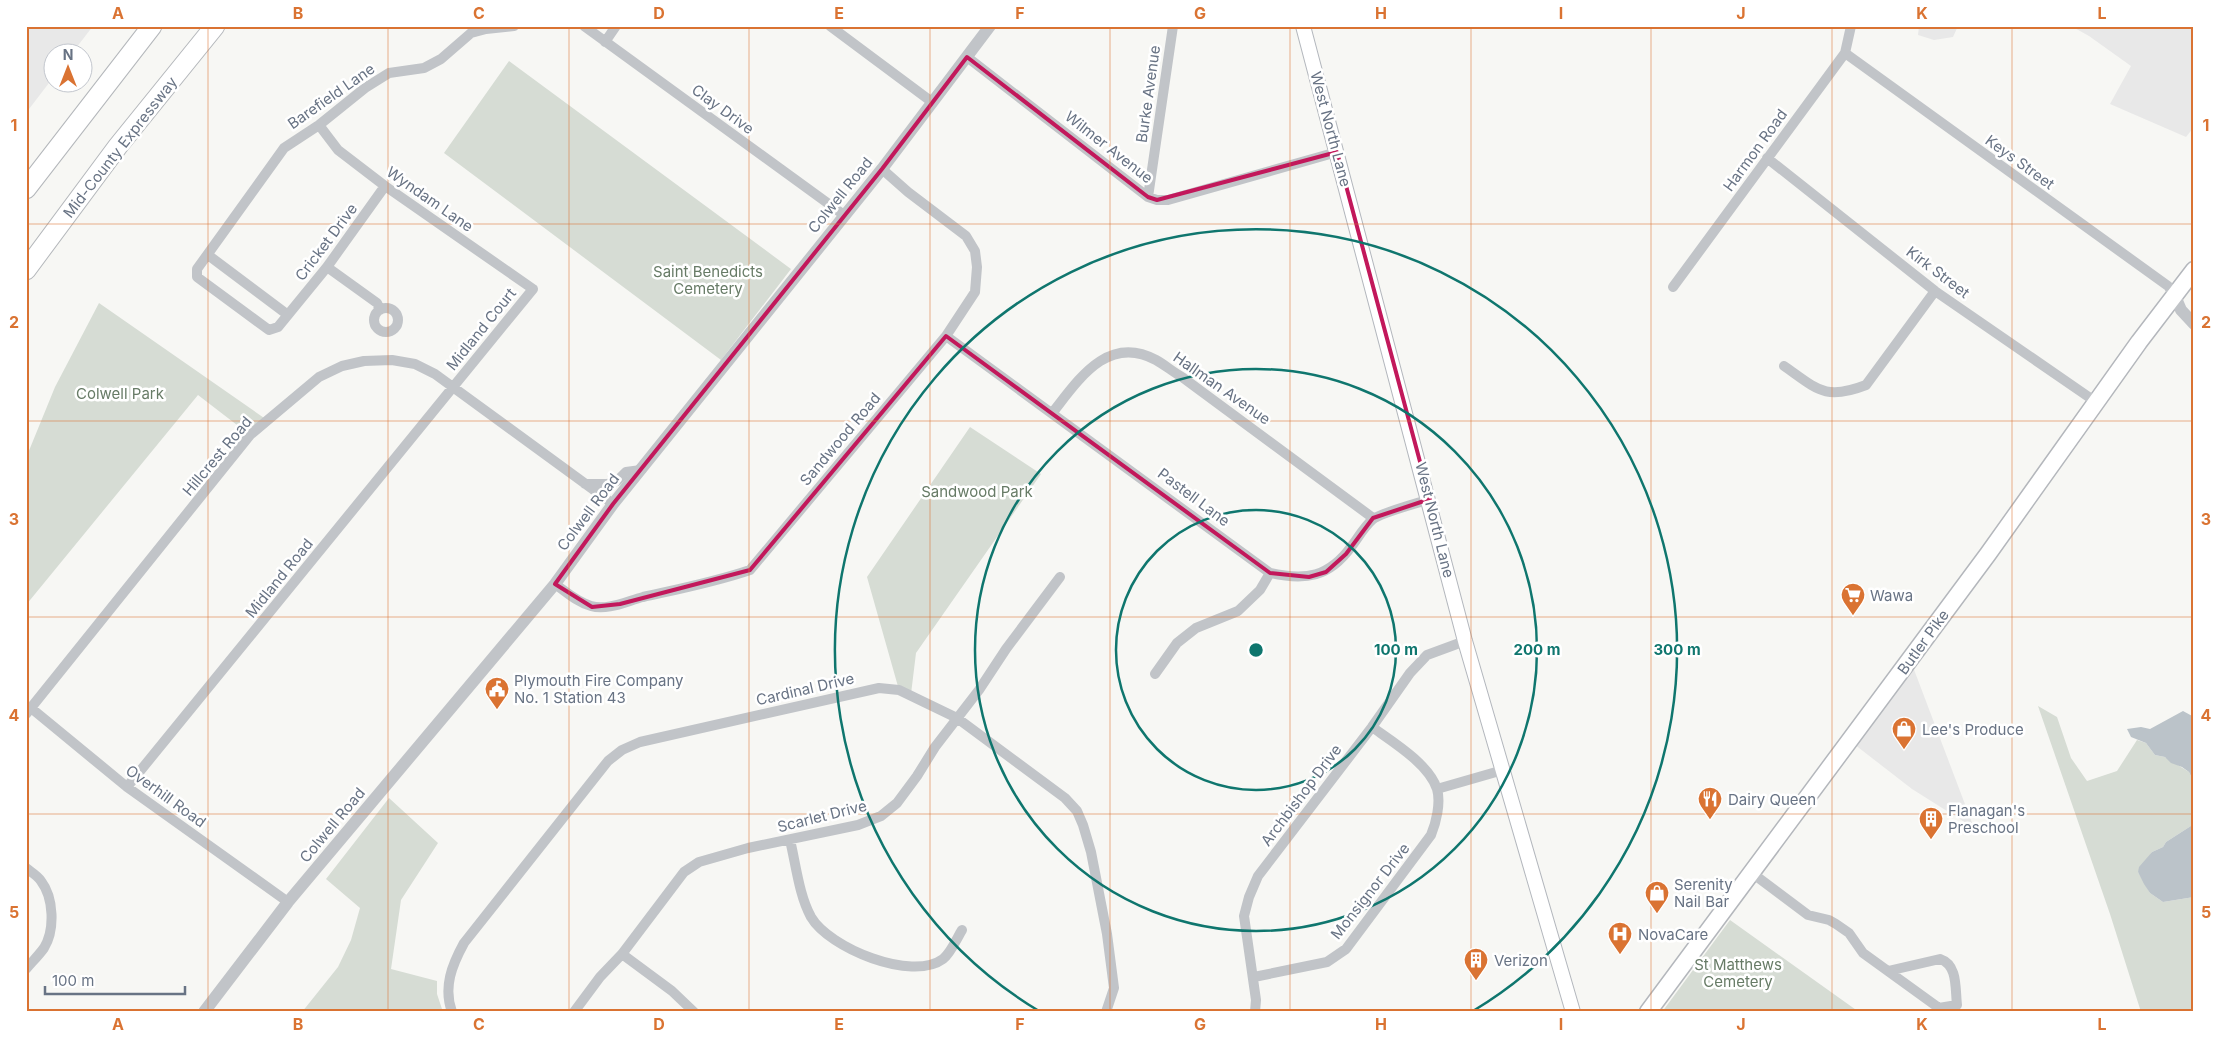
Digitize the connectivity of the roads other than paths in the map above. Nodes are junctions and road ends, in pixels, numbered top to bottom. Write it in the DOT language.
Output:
graph roads {
  1 [pos="152,26"];
  2 [pos="215,26"];
  3 [pos="514,26"];
  4 [pos="584,26"];
  5 [pos="616,26"];
  6 [pos="830,26"];
  7 [pos="990,26"];
  8 [pos="1173,26"];
  9 [pos="1303,26"];
  10 [pos="1851,26"];
  11 [pos="605,42"];
  12 [pos="1846,53"];
  13 [pos="967,57"];
  14 [pos="932,102"];
  15 [pos="319,125"];
  16 [pos="1337,152"];
  17 [pos="1767,158"];
  18 [pos="882,169"];
  19 [pos="386,186"];
  20 [pos="26,190"];
  21 [pos="1148,197"];
  22 [pos="844,215"];
  23 [pos="208,255"];
  24 [pos="327,267"];
  25 [pos="26,270"];
  26 [pos="2194,270"];
  27 [pos="1673,287"];
  28 [pos="533,289"];
  29 [pos="1935,290"];
  30 [pos="2175,296"];
  31 [pos="380,310"];
  32 [pos="288,315"];
  33 [pos="2194,324"];
  34 [pos="946,336"];
  35 [pos="1784,366"];
  36 [pos="454,388"];
  37 [pos="2096,402"];
  38 [pos="1053,412"];
  39 [pos="641,470"];
  40 [pos="585,484"];
  41 [pos="1430,499"];
  42 [pos="613,504"];
  43 [pos="1373,518"];
  44 [pos="1270,573"];
  45 [pos="1060,577"];
  46 [pos="555,584"];
  47 [pos="1465,641"];
  48 [pos="1155,674"];
  49 [pos="29,711"];
  50 [pos="957,718"];
  51 [pos="1372,727"];
  52 [pos="1503,770"];
  53 [pos="127,787"];
  54 [pos="1437,789"];
  55 [pos="790,840"];
  56 [pos="26,868"];
  57 [pos="1752,873"];
  58 [pos="288,902"];
  59 [pos="962,930"];
  60 [pos="622,954"];
  61 [pos="26,968"];
  62 [pos="1888,971"];
  63 [pos="1254,977"];
  64 [pos="207,1011"];
  65 [pos="452,1012"];
  66 [pos="574,1012"];
  67 [pos="694,1012"];
  68 [pos="1106,1012"];
  69 [pos="1255,1012"];
  70 [pos="1573,1012"];
  71 [pos="1648,1012"];
  1 -- 20 [label="highway"];
  2 -- 25 [label="highway, Mid-County Expressway"];
  3 -- 15 [label="street, Barefield Lane"];
  4 -- 11 [label="street, Clay Drive"];
  5 -- 11 [label="street"];
  6 -- 14 [label="street"];
  7 -- 13 [label="street, Colwell Road"];
  8 -- 21 [label="street, Burke Avenue"];
  9 -- 16 [label="main road, West North Lane"];
  10 -- 12 [label="street, Harmon Road"];
  11 -- 22 [label="street, Clay Drive"];
  12 -- 17 [label="street, Harmon Road"];
  12 -- 30 [label="street, Keys Street"];
  13 -- 14 [label="street, Colwell Road"];
  13 -- 21 [label="street, Wilmer Avenue"];
  14 -- 18 [label="street, Colwell Road"];
  15 -- 19 [label="street, Wyndam Lane"];
  15 -- 23 [label="street, Barefield Lane"];
  16 -- 21 [label="street, Wilmer Avenue"];
  16 -- 41 [label="main road, West North Lane"];
  17 -- 27 [label="street, Harmon Road"];
  17 -- 29 [label="street, Kirk Street"];
  18 -- 22 [label="street, Colwell Road"];
  18 -- 34 [label="street, Sandwood Road"];
  19 -- 24 [label="street, Cricket Drive"];
  19 -- 28 [label="street, Wyndam Lane"];
  22 -- 39 [label="street, Colwell Road"];
  23 -- 32 [label="street"];
  23 -- 32 [label="street, Barefield Lane"];
  24 -- 31 [label="street"];
  24 -- 32 [label="street, Cricket Drive"];
  26 -- 30 [label="main road, Butler Pike"];
  28 -- 36 [label="street, Midland Court"];
  29 -- 35 [label="street"];
  29 -- 37 [label="street, Kirk Street"];
  30 -- 33 [label="street"];
  30 -- 37 [label="main road, Butler Pike"];
  34 -- 38 [label="street, Pastell Lane"];
  34 -- 46 [label="street, Sandwood Road"];
  36 -- 40 [label="street, Hillcrest Road"];
  36 -- 49 [label="street, Hillcrest Road"];
  36 -- 53 [label="street, Midland Road"];
  37 -- 57 [label="main road, Butler Pike"];
  38 -- 43 [label="street, Hallman Avenue"];
  38 -- 44 [label="street, Pastell Lane"];
  39 -- 40 [label="street"];
  39 -- 42 [label="street, Colwell Road"];
  40 -- 42 [label="street, Hillcrest Road"];
  41 -- 43 [label="street"];
  41 -- 47 [label="main road, West North Lane"];
  42 -- 46 [label="street, Colwell Road"];
  43 -- 44 [label="street, Pastell Lane"];
  44 -- 48 [label="street"];
  45 -- 50 [label="street, Scarlet Drive"];
  46 -- 58 [label="street, Colwell Road"];
  47 -- 51 [label="street, Archbishop Drive"];
  47 -- 52 [label="main road, West North Lane"];
  49 -- 53 [label="street, Overhill Road"];
  50 -- 55 [label="street, Scarlet Drive"];
  50 -- 65 [label="street, Cardinal Drive"];
  50 -- 68 [label="street, Cardinal Drive"];
  51 -- 54 [label="street"];
  51 -- 63 [label="street, Archbishop Drive"];
  52 -- 54 [label="street"];
  52 -- 70 [label="main road, West North Lane"];
  53 -- 58 [label="street, Overhill Road"];
  54 -- 63 [label="street, Monsignor Drive"];
  55 -- 59 [label="street"];
  55 -- 60 [label="street, Scarlet Drive"];
  56 -- 61 [label="street"];
  57 -- 62 [label="street"];
  57 -- 71 [label="main road, Butler Pike"];
  58 -- 64 [label="street, Colwell Road"];
  60 -- 66 [label="street, Scarlet Drive"];
  60 -- 67 [label="street"];
  62 -- 62 [label="street"];
  63 -- 69 [label="street, Archbishop Drive"];
}
